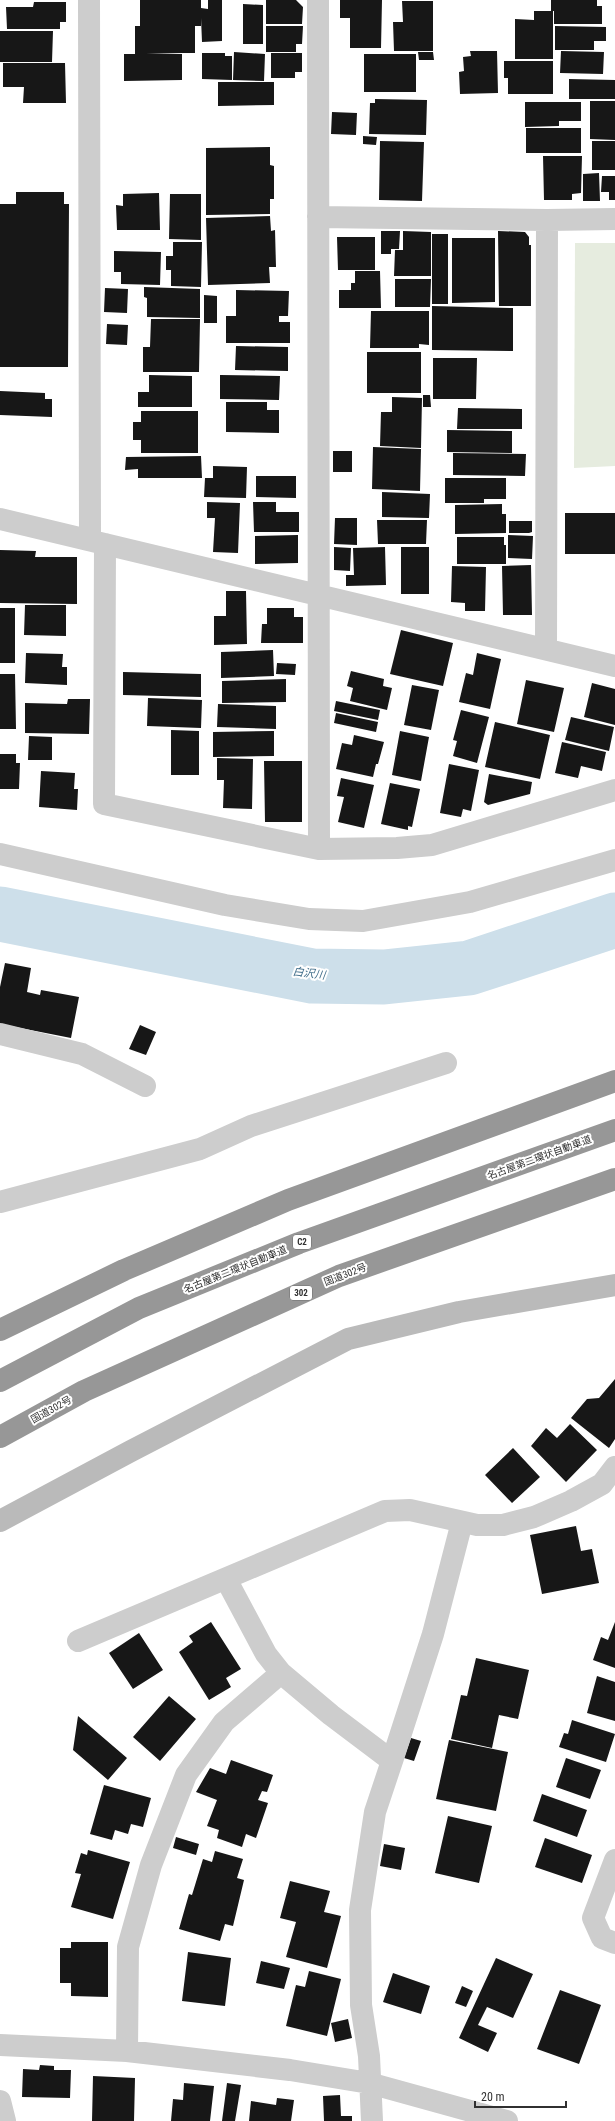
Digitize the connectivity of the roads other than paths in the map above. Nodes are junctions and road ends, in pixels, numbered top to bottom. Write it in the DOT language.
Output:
graph roads {
  1 [pos="89,0"];
  2 [pos="318,0"];
  3 [pos="318,217"];
  4 [pos="615,219"];
  5 [pos="547,220"];
  6 [pos="0,519"];
  7 [pos="97,542"];
  8 [pos="319,596"];
  9 [pos="546,648"];
  10 [pos="615,666"];
  11 [pos="615,790"];
  12 [pos="319,849"];
  13 [pos="0,854"];
  14 [pos="615,860"];
  15 [pos="0,1034"];
  16 [pos="446,1063"];
  17 [pos="615,1081"];
  18 [pos="144,1086"];
  19 [pos="615,1130"];
  20 [pos="615,1179"];
  21 [pos="0,1202"];
  22 [pos="615,1285"];
  23 [pos="0,1330"];
  24 [pos="0,1380"];
  25 [pos="0,1437"];
  26 [pos="615,1467"];
  27 [pos="0,1522"];
  28 [pos="462,1522"];
  29 [pos="226,1578"];
  30 [pos="78,1641"];
  31 [pos="281,1673"];
  32 [pos="392,1761"];
  33 [pos="615,1860"];
  34 [pos="615,1943"];
  35 [pos="0,2045"];
  36 [pos="127,2051"];
  37 [pos="370,2083"];
  38 [pos="0,2101"];
  39 [pos="6,2121"];
  40 [pos="372,2121"];
  41 [pos="508,2121"];
  1 -- 7 [label="street"];
  2 -- 3 [label="street"];
  3 -- 5 [label="street"];
  3 -- 8 [label="street"];
  4 -- 5 [label="street"];
  5 -- 9 [label="street"];
  6 -- 7 [label="street"];
  7 -- 8 [label="street"];
  7 -- 12 [label="street"];
  8 -- 9 [label="street"];
  8 -- 12 [label="street"];
  9 -- 10 [label="street"];
  11 -- 12 [label="street"];
  13 -- 14 [label="street"];
  15 -- 18 [label="street"];
  16 -- 21 [label="street"];
  17 -- 23 [label="highway"];
  19 -- 24 [label="highway, 名古屋第二環状自動車道 / C2"];
  20 -- 25 [label="highway, 国道302号 / 302"];
  22 -- 27 [label="street"];
  26 -- 28 [label="street"];
  28 -- 29 [label="street"];
  28 -- 32 [label="street"];
  29 -- 30 [label="street"];
  29 -- 31 [label="street"];
  31 -- 32 [label="street"];
  31 -- 36 [label="street"];
  32 -- 37 [label="street"];
  33 -- 34 [label="street"];
  35 -- 36 [label="street"];
  36 -- 37 [label="street"];
  37 -- 40 [label="street"];
  37 -- 41 [label="street"];
  38 -- 39 [label="street"];
}
